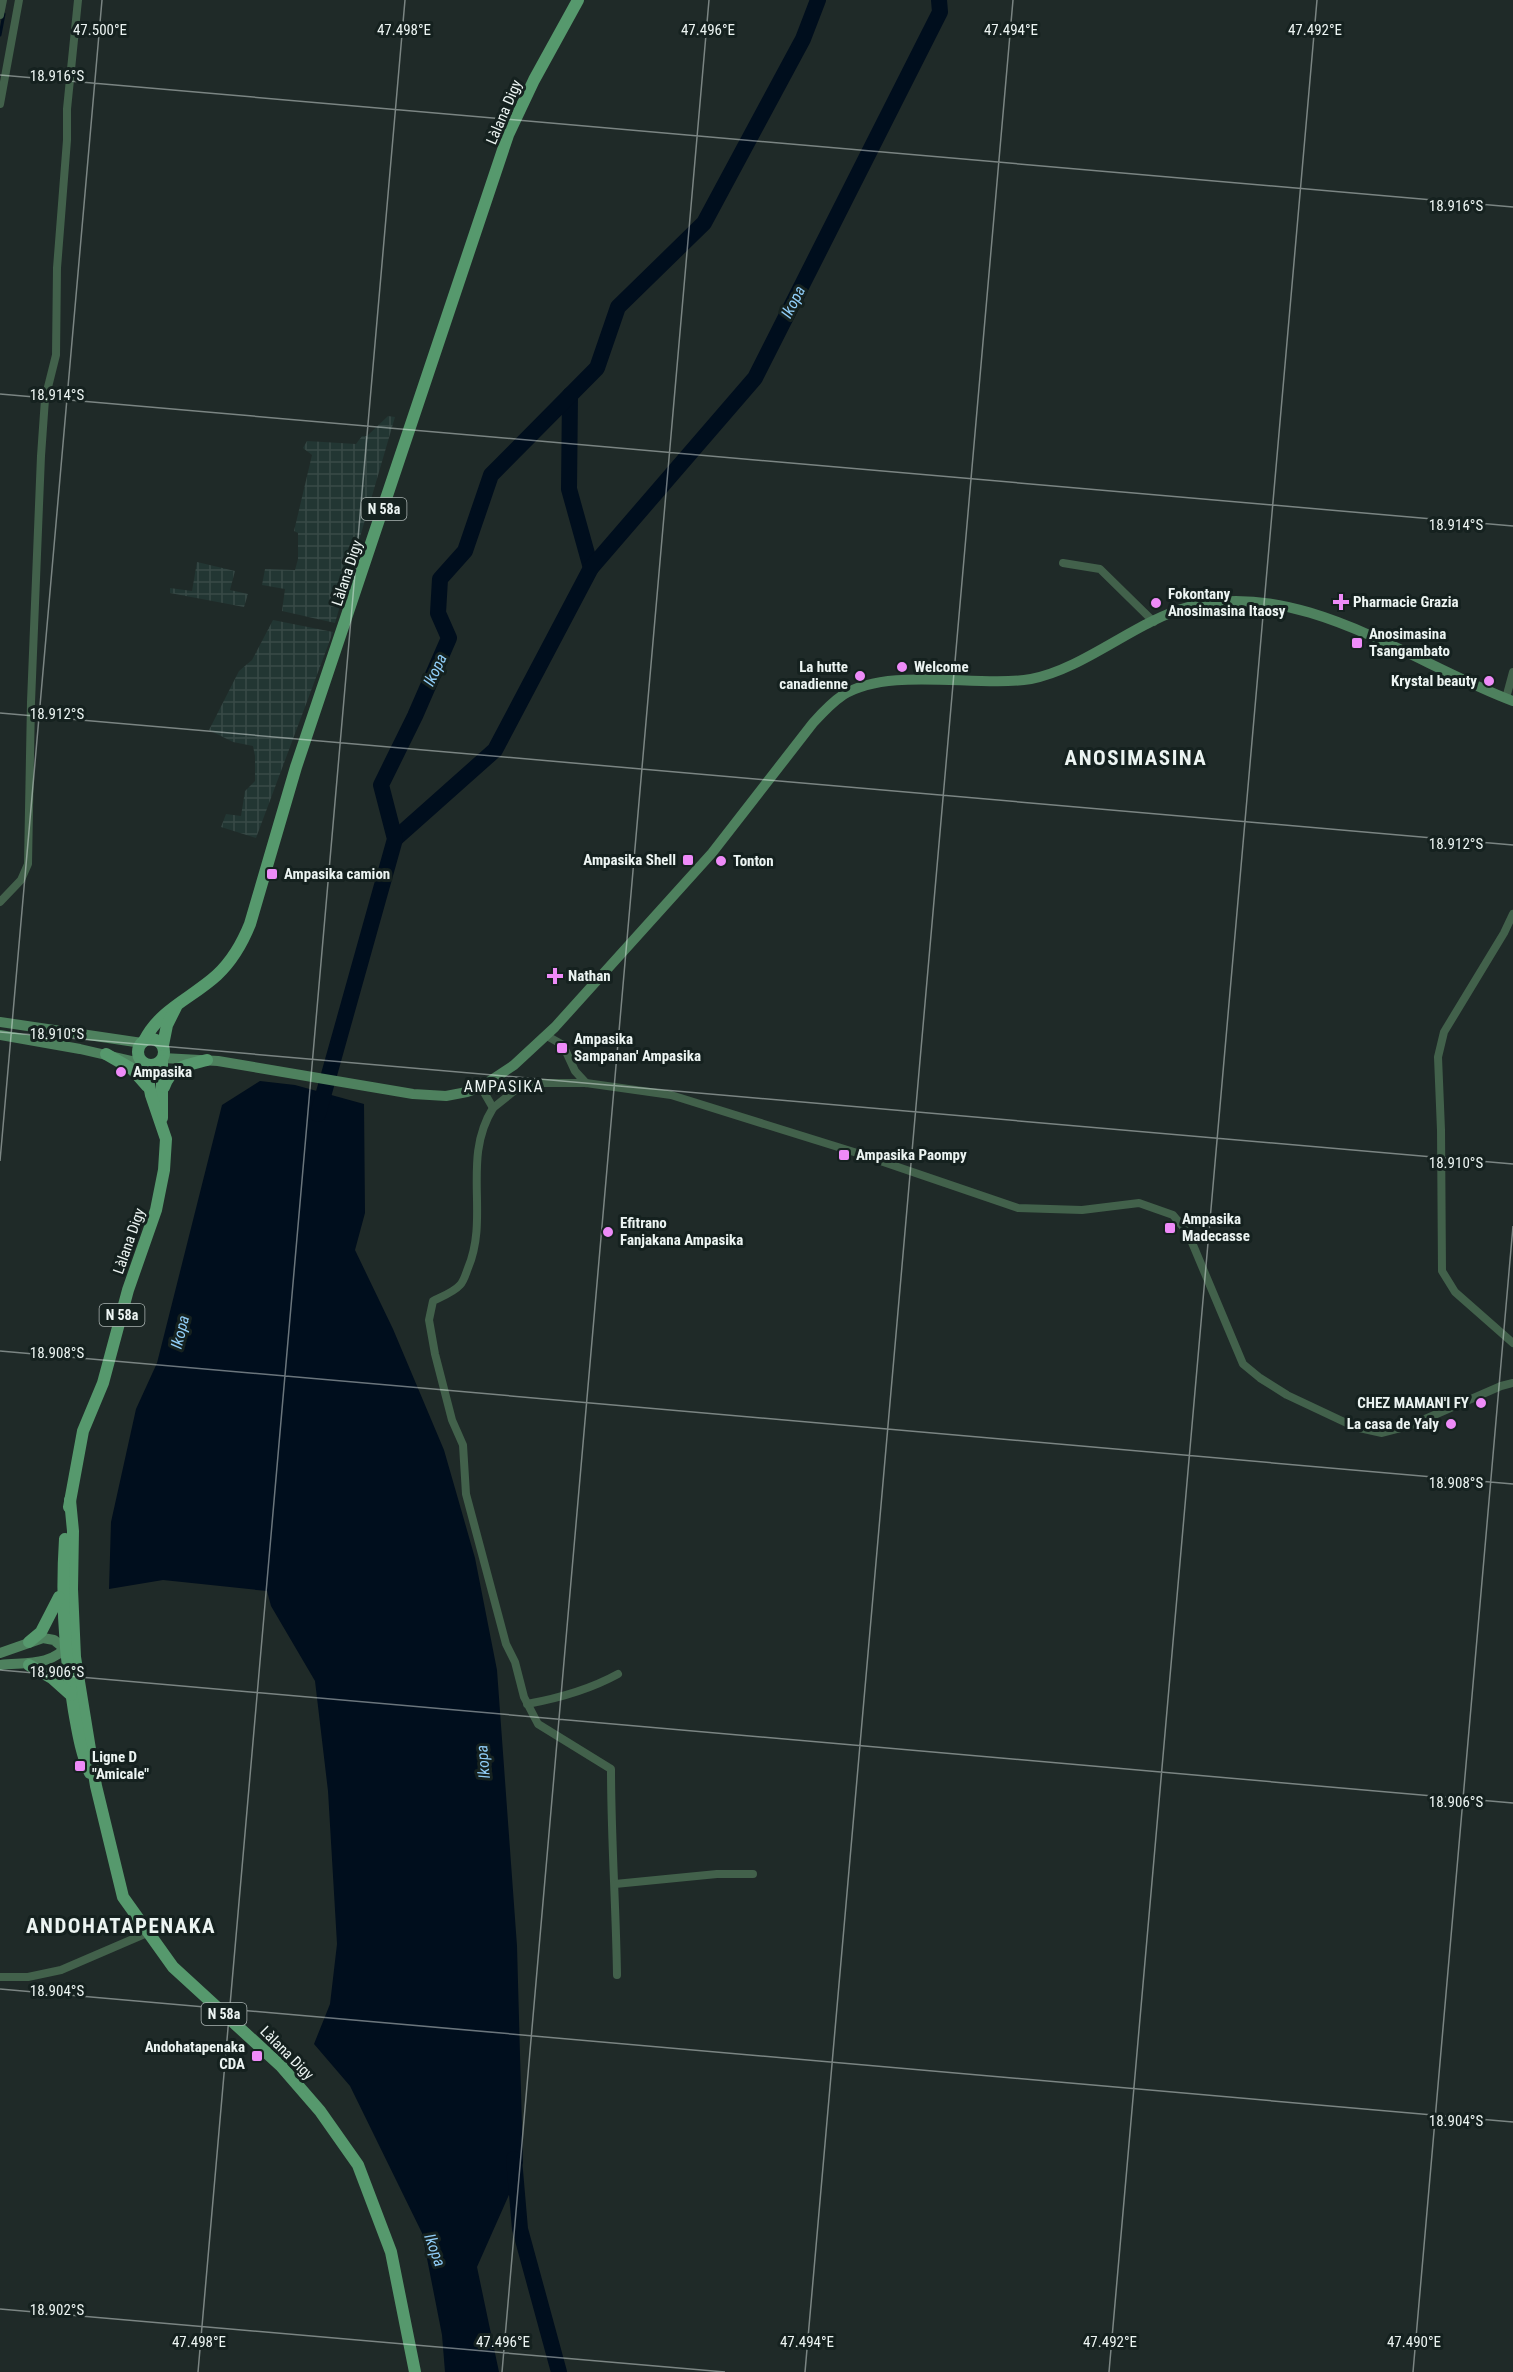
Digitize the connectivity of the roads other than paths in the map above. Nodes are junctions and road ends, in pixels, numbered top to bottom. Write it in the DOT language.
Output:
graph roads {
  1 [pos="3,0"];
  2 [pos="19,0"];
  3 [pos="78,0"];
  4 [pos="578,0"];
  5 [pos="0,15"];
  6 [pos="0,104"];
  7 [pos="1064,563"];
  8 [pos="1154,622"];
  9 [pos="1513,672"];
  10 [pos="1509,699"];
  11 [pos="0,902"];
  12 [pos="1513,914"];
  13 [pos="178,1004"];
  14 [pos="0,1021"];
  15 [pos="0,1035"];
  16 [pos="547,1036"];
  17 [pos="143,1042"];
  18 [pos="163,1053"];
  19 [pos="106,1054"];
  20 [pos="212,1060"];
  21 [pos="145,1064"];
  22 [pos="586,1083"];
  23 [pos="481,1087"];
  24 [pos="157,1091"];
  25 [pos="493,1108"];
  26 [pos="1513,1343"];
  27 [pos="1513,1383"];
  28 [pos="70,1500"];
  29 [pos="62,1590"];
  30 [pos="73,1638"];
  31 [pos="29,1642"];
  32 [pos="65,1649"];
  33 [pos="0,1653"];
  34 [pos="75,1657"];
  35 [pos="0,1665"];
  36 [pos="29,1665"];
  37 [pos="618,1674"];
  38 [pos="71,1695"];
  39 [pos="528,1704"];
  40 [pos="96,1786"];
  41 [pos="753,1874"];
  42 [pos="615,1884"];
  43 [pos="147,1933"];
  44 [pos="617,1975"];
  45 [pos="0,1977"];
  46 [pos="415,2372"];
  1 -- 5 [label="street"];
  2 -- 6 [label="street"];
  3 -- 11 [label="street"];
  4 -- 13 [label="main road, Làlana Digy / N 58a"];
  7 -- 8 [label="street"];
  8 -- 10 [label="street"];
  8 -- 16 [label="street"];
  9 -- 10 [label="street"];
  12 -- 26 [label="street"];
  13 -- 17 [label="main road, N 58a"];
  13 -- 18 [label="main road, N 58a"];
  14 -- 17 [label="street"];
  15 -- 19 [label="street"];
  16 -- 22 [label="street"];
  16 -- 23 [label="street"];
  17 -- 18 [label="main road"];
  17 -- 21 [label="main road"];
  18 -- 20 [label="street"];
  18 -- 21 [label="main road"];
  18 -- 24 [label="main road, N 58a"];
  19 -- 21 [label="street"];
  19 -- 24 [label="main road"];
  20 -- 23 [label="street"];
  20 -- 24 [label="main road"];
  21 -- 24 [label="main road, N 58a"];
  22 -- 25 [label="street"];
  22 -- 27 [label="street"];
  23 -- 25 [label="street"];
  24 -- 28 [label="main road, Làlana Digy / N 58a"];
  25 -- 39 [label="street"];
  28 -- 29 [label="main road, Làlana Digy / N 58a"];
  28 -- 30 [label="main road, Làlana Digy / N 58a"];
  29 -- 31 [label="main road"];
  29 -- 32 [label="main road, Làlana Digy / N 58a"];
  30 -- 32 [label="street"];
  30 -- 34 [label="main road, Làlana Digy / N 58a"];
  31 -- 32 [label="street"];
  31 -- 33 [label="street"];
  32 -- 34 [label="street"];
  32 -- 36 [label="street"];
  32 -- 38 [label="main road, Làlana Digy / N 58a"];
  34 -- 40 [label="main road, Làlana Digy / N 58a"];
  35 -- 36 [label="street"];
  36 -- 38 [label="main road"];
  37 -- 39 [label="street"];
  38 -- 40 [label="main road, Làlana Digy / N 58a"];
  39 -- 42 [label="street"];
  40 -- 43 [label="main road, Làlana Digy / N 58a"];
  41 -- 42 [label="street"];
  42 -- 44 [label="street"];
  43 -- 45 [label="street"];
  43 -- 46 [label="main road, Làlana Digy / N 58a"];
}
